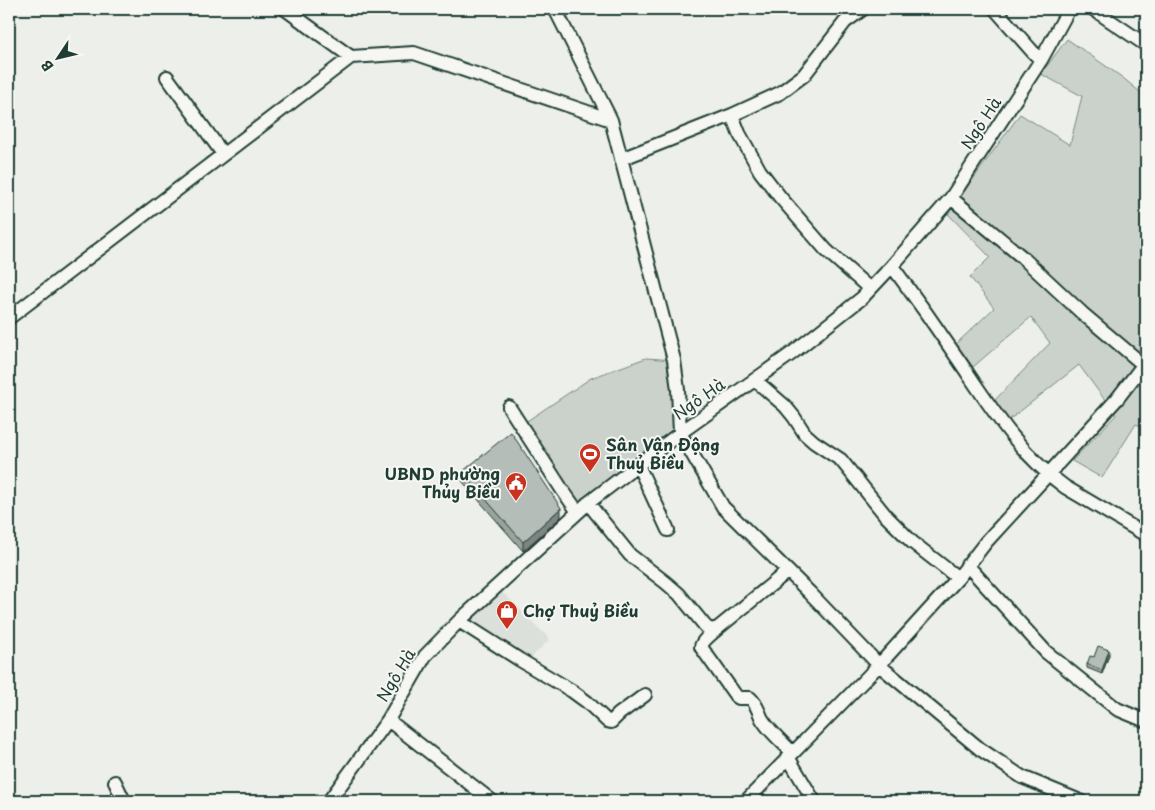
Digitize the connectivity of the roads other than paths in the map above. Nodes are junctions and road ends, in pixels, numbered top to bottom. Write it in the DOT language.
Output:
graph roads {
  1 [pos="285,9"];
  2 [pos="555,9"];
  3 [pos="863,9"];
  4 [pos="995,9"];
  5 [pos="1069,9"];
  6 [pos="1092,9"];
  7 [pos="1146,45"];
  8 [pos="352,56"];
  9 [pos="1041,60"];
  10 [pos="167,77"];
  11 [pos="732,115"];
  12 [pos="611,120"];
  13 [pos="223,154"];
  14 [pos="621,159"];
  15 [pos="951,198"];
  16 [pos="892,266"];
  17 [pos="870,290"];
  18 [pos="9,318"];
  19 [pos="1145,365"];
  20 [pos="755,380"];
  21 [pos="509,407"];
  22 [pos="680,433"];
  23 [pos="638,465"];
  24 [pos="1048,474"];
  25 [pos="588,503"];
  26 [pos="578,512"];
  27 [pos="668,530"];
  28 [pos="1146,535"];
  29 [pos="967,565"];
  30 [pos="788,571"];
  31 [pos="958,578"];
  32 [pos="459,621"];
  33 [pos="718,628"];
  34 [pos="879,665"];
  35 [pos="645,695"];
  36 [pos="388,720"];
  37 [pos="1146,721"];
  38 [pos="790,755"];
  39 [pos="115,782"];
  40 [pos="124,801"];
  41 [pos="329,801"];
  42 [pos="492,801"];
  43 [pos="746,801"];
  44 [pos="814,801"];
  45 [pos="1080,801"];
  1 -- 8 [label="street"];
  2 -- 12 [label="street"];
  3 -- 11 [label="street"];
  4 -- 9 [label="street"];
  5 -- 9 [label="street, Ngô Hà"];
  6 -- 7 [label="street"];
  8 -- 12 [label="street"];
  8 -- 13 [label="street"];
  9 -- 15 [label="street, Ngô Hà"];
  10 -- 13 [label="street"];
  11 -- 14 [label="street"];
  11 -- 17 [label="street"];
  12 -- 14 [label="street"];
  13 -- 18 [label="street"];
  14 -- 22 [label="street"];
  15 -- 16 [label="street, Ngô Hà"];
  15 -- 19 [label="street"];
  16 -- 17 [label="street, Ngô Hà"];
  16 -- 24 [label="street"];
  17 -- 20 [label="street, Ngô Hà"];
  19 -- 24 [label="street"];
  20 -- 22 [label="street, Ngô Hà"];
  20 -- 31 [label="street"];
  21 -- 26 [label="street"];
  22 -- 23 [label="street, Ngô Hà"];
  22 -- 30 [label="street"];
  23 -- 25 [label="street, Ngô Hà"];
  23 -- 27 [label="street"];
  24 -- 28 [label="street"];
  24 -- 29 [label="street"];
  25 -- 26 [label="street, Ngô Hà"];
  25 -- 33 [label="street"];
  26 -- 32 [label="street, Ngô Hà"];
  29 -- 31 [label="street"];
  29 -- 37 [label="street"];
  30 -- 33 [label="street"];
  30 -- 34 [label="street"];
  31 -- 34 [label="street"];
  32 -- 35 [label="street"];
  32 -- 36 [label="street, Ngô Hà"];
  33 -- 38 [label="street"];
  34 -- 38 [label="street"];
  34 -- 45 [label="street"];
  36 -- 41 [label="street, Ngô Hà"];
  36 -- 42 [label="street"];
  38 -- 43 [label="street"];
  38 -- 44 [label="street"];
  39 -- 40 [label="street"];
}
